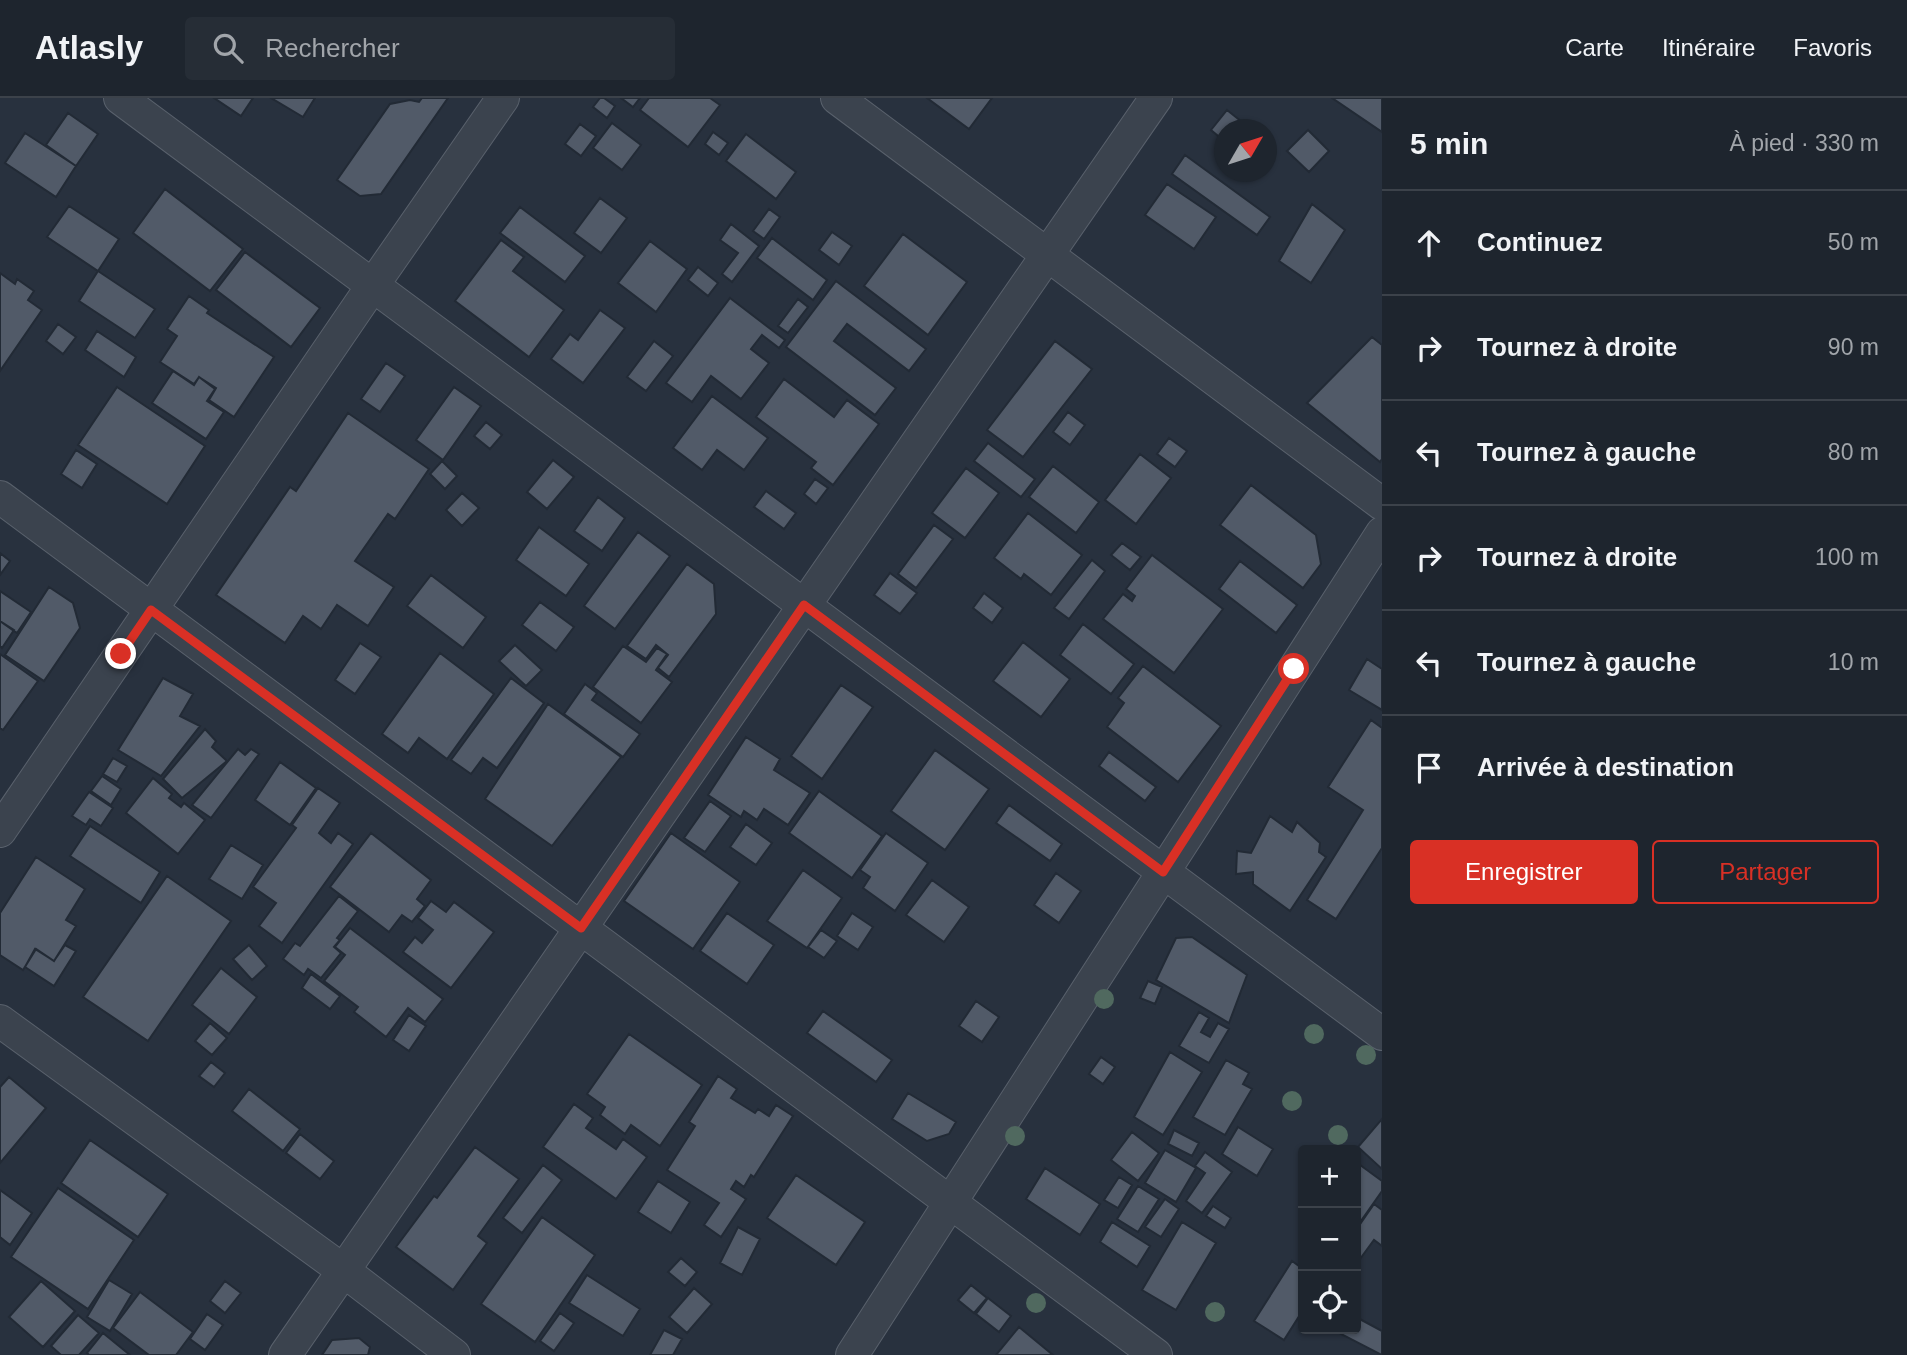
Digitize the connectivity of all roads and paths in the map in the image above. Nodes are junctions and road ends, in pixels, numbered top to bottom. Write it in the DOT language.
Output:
graph roads {
  1 [pos="120,98"];
  2 [pos="503,98"];
  3 [pos="837,98"];
  4 [pos="1156,98"];
  5 [pos="1048,255"];
  6 [pos="373,285"];
  7 [pos="0,497"];
  8 [pos="1382,504"];
  9 [pos="1382,533"];
  10 [pos="804,605"];
  11 [pos="151,610"];
  12 [pos="0,831"];
  13 [pos="1163,872"];
  14 [pos="581,928"];
  15 [pos="0,1021"];
  16 [pos="1382,1034"];
  17 [pos="950,1203"];
  18 [pos="344,1271"];
  19 [pos="285,1355"];
  20 [pos="454,1355"];
  21 [pos="852,1355"];
  22 [pos="1156,1355"];
  1 -- 6 [label="street"];
  2 -- 6 [label="street"];
  3 -- 5 [label="street"];
  4 -- 5 [label="street"];
  5 -- 8 [label="street"];
  5 -- 10 [label="street"];
  6 -- 10 [label="street"];
  6 -- 11 [label="street"];
  7 -- 11 [label="street"];
  9 -- 13 [label="street"];
  10 -- 13 [label="street"];
  10 -- 14 [label="street"];
  11 -- 12 [label="street"];
  11 -- 14 [label="street"];
  13 -- 16 [label="street"];
  13 -- 17 [label="street"];
  14 -- 17 [label="street"];
  14 -- 18 [label="street"];
  15 -- 18 [label="street"];
  17 -- 21 [label="street"];
  17 -- 22 [label="street"];
  18 -- 19 [label="street"];
  18 -- 20 [label="street"];
}
